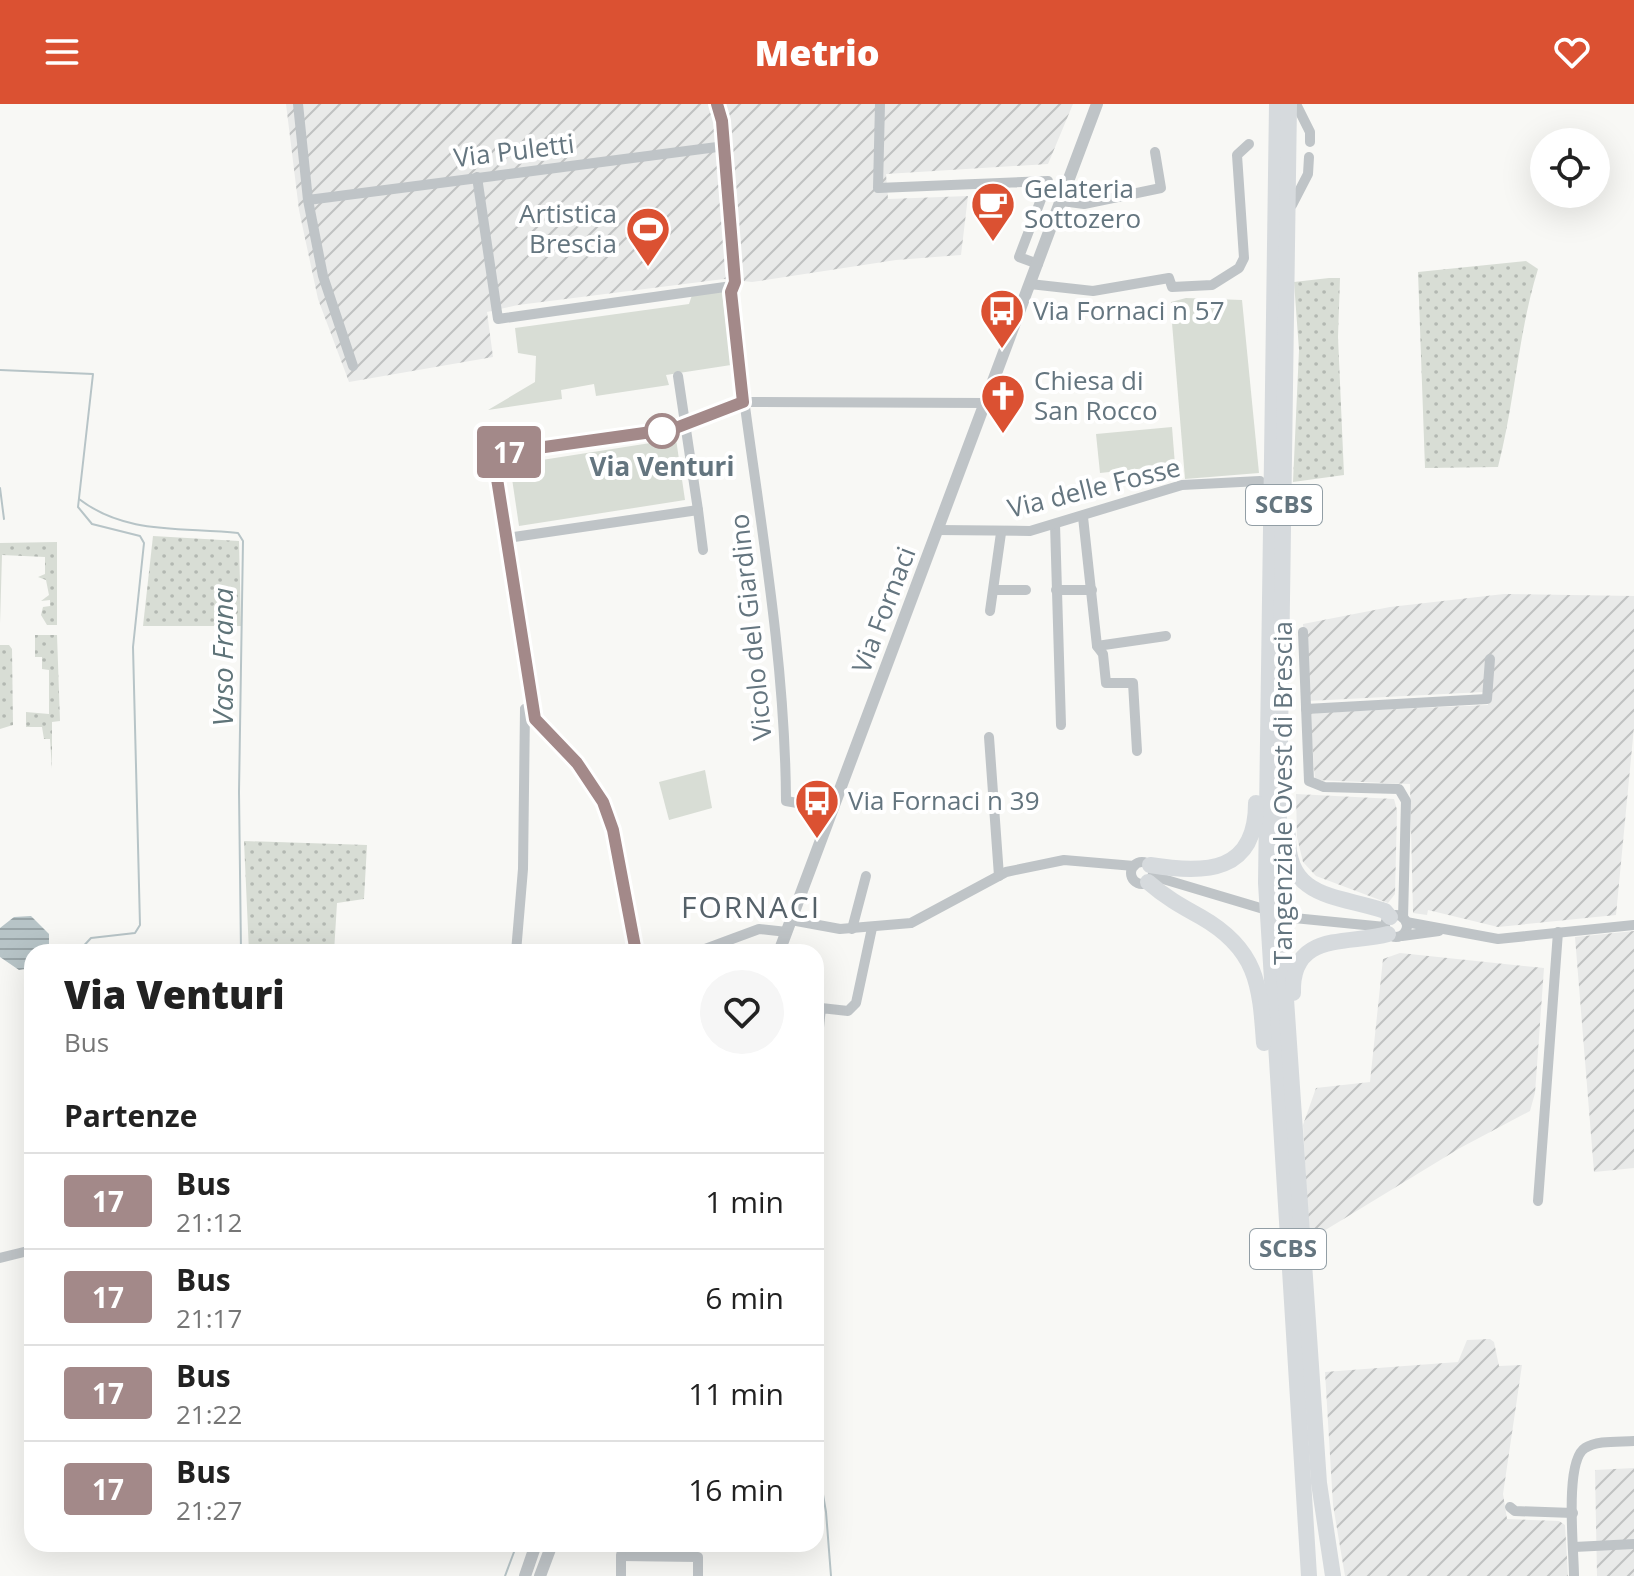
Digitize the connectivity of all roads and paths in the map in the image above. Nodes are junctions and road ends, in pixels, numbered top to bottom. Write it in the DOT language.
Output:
graph roads {
  1 [pos="298,104"];
  2 [pos="717,104"];
  3 [pos="880,104"];
  4 [pos="1097,104"];
  5 [pos="1277,104"];
  6 [pos="1289,104"];
  7 [pos="1296,104"];
  8 [pos="1310,142"];
  9 [pos="1249,144"];
  10 [pos="725,146"];
  11 [pos="1155,152"];
  12 [pos="1309,157"];
  13 [pos="477,177"];
  14 [pos="308,200"];
  15 [pos="1062,201"];
  16 [pos="1038,264"];
  17 [pos="1288,275"];
  18 [pos="1030,284"];
  19 [pos="732,286"];
  20 [pos="353,366"];
  21 [pos="678,376"];
  22 [pos="743,402"];
  23 [pos="985,403"];
  24 [pos="687,426"];
  25 [pos="1260,481"];
  26 [pos="698,510"];
  27 [pos="1083,517"];
  28 [pos="1055,524"];
  29 [pos="938,530"];
  30 [pos="1001,533"];
  31 [pos="507,538"];
  32 [pos="703,550"];
  33 [pos="994,590"];
  34 [pos="1026,590"];
  35 [pos="1056,590"];
  36 [pos="1092,590"];
  37 [pos="990,611"];
  38 [pos="1303,632"];
  39 [pos="1166,636"];
  40 [pos="1097,646"];
  41 [pos="1490,659"];
  42 [pos="1306,709"];
  43 [pos="1267,715"];
  44 [pos="535,719"];
  45 [pos="1061,725"];
  46 [pos="989,737"];
  47 [pos="1137,751"];
  48 [pos="1279,769"];
  49 [pos="831,809"];
  50 [pos="1143,873"];
  51 [pos="866,876"];
  52 [pos="999,876"];
  53 [pos="1273,905"];
  54 [pos="1396,924"];
  55 [pos="1634,925"];
  56 [pos="789,926"];
  57 [pos="872,928"];
  58 [pos="852,929"];
  59 [pos="1558,932"];
  60 [pos="517,944"];
  61 [pos="634,944"];
  62 [pos="719,944"];
  63 [pos="782,944"];
  64 [pos="824,1008"];
  65 [pos="1286,1126"];
  66 [pos="1538,1201"];
  67 [pos="24,1252"];
  68 [pos="0,1258"];
  69 [pos="1634,1441"];
  70 [pos="1510,1507"];
  71 [pos="1573,1513"];
  72 [pos="1634,1544"];
  73 [pos="1574,1547"];
  74 [pos="533,1552"];
  75 [pos="549,1552"];
  76 [pos="622,1552"];
  77 [pos="644,1552"];
  78 [pos="525,1576"];
  79 [pos="540,1576"];
  80 [pos="621,1576"];
  81 [pos="698,1576"];
  82 [pos="1309,1576"];
  83 [pos="1333,1576"];
  84 [pos="1574,1576"];
  1 -- 14 [label="street"];
  2 -- 10 [label="street"];
  3 -- 16 [label="street"];
  4 -- 15 [label="street, Via Fornaci"];
  5 -- 43 [label="main road, Tangenziale Ovest di Brescia / SCBS"];
  6 -- 17 [label="main road, Tangenziale Ovest di Brescia / SCBS"];
  7 -- 8 [label="street"];
  9 -- 18 [label="street"];
  10 -- 13 [label="street, Via Puletti"];
  10 -- 19 [label="street"];
  11 -- 15 [label="street"];
  12 -- 17 [label="street"];
  13 -- 14 [label="street, Via Puletti"];
  13 -- 19 [label="street"];
  14 -- 20 [label="street"];
  15 -- 16 [label="street, Via Fornaci"];
  16 -- 18 [label="street, Via Fornaci"];
  17 -- 48 [label="main road, Tangenziale Ovest di Brescia / SCBS"];
  18 -- 23 [label="street, Via Fornaci"];
  19 -- 22 [label="street"];
  21 -- 24 [label="street"];
  22 -- 23 [label="street"];
  22 -- 24 [label="street"];
  22 -- 49 [label="street, Vicolo del Giardino"];
  23 -- 29 [label="street, Via Fornaci"];
  24 -- 26 [label="street"];
  24 -- 31 [label="street"];
  25 -- 27 [label="street, Via delle Fosse"];
  26 -- 31 [label="street"];
  26 -- 32 [label="street"];
  27 -- 28 [label="street, Via delle Fosse"];
  27 -- 36 [label="street"];
  28 -- 30 [label="street, Via delle Fosse"];
  28 -- 35 [label="street"];
  29 -- 30 [label="street, Via delle Fosse"];
  29 -- 49 [label="street, Via Fornaci"];
  30 -- 33 [label="street"];
  31 -- 44 [label="street"];
  33 -- 34 [label="street"];
  33 -- 37 [label="street"];
  35 -- 36 [label="street"];
  35 -- 45 [label="street"];
  36 -- 40 [label="street"];
  38 -- 42 [label="street"];
  39 -- 40 [label="street"];
  40 -- 47 [label="street"];
  41 -- 42 [label="street"];
  42 -- 54 [label="street"];
  43 -- 50 [label="main road"];
  43 -- 53 [label="main road, Tangenziale Ovest di Brescia / SCBS"];
  44 -- 60 [label="street"];
  44 -- 61 [label="street"];
  46 -- 52 [label="street"];
  48 -- 53 [label="main road, Tangenziale Ovest di Brescia / SCBS"];
  48 -- 54 [label="main road"];
  49 -- 56 [label="street, Via Fornaci"];
  50 -- 52 [label="street"];
  50 -- 54 [label="street"];
  50 -- 65 [label="main road"];
  51 -- 58 [label="street"];
  52 -- 57 [label="street"];
  53 -- 65 [label="main road, Tangenziale Ovest di Brescia / SCBS"];
  54 -- 59 [label="street"];
  54 -- 65 [label="main road"];
  55 -- 59 [label="street"];
  56 -- 58 [label="street"];
  56 -- 62 [label="street"];
  56 -- 63 [label="street, Via Fornaci"];
  57 -- 58 [label="street"];
  57 -- 64 [label="street"];
  59 -- 66 [label="street"];
  65 -- 82 [label="main road, Tangenziale Ovest di Brescia / SCBS"];
  65 -- 83 [label="main road, Tangenziale Ovest di Brescia / SCBS"];
  67 -- 68 [label="street"];
  69 -- 71 [label="street"];
  70 -- 71 [label="street"];
  71 -- 73 [label="street"];
  72 -- 73 [label="street"];
  73 -- 84 [label="street"];
  74 -- 78 [label="street"];
  75 -- 79 [label="street"];
  76 -- 80 [label="street"];
  77 -- 81 [label="street"];
}
